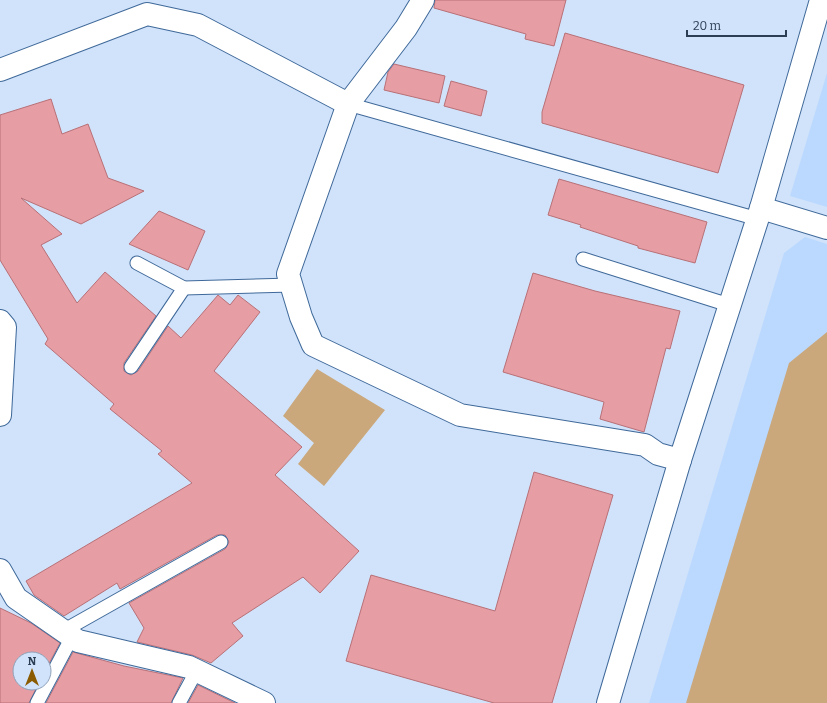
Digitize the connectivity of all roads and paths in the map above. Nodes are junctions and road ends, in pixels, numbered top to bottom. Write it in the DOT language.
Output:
graph roads {
  1 [pos="423,0"];
  2 [pos="820,0"];
  3 [pos="0,70"];
  4 [pos="348,104"];
  5 [pos="760,213"];
  6 [pos="827,228"];
  7 [pos="583,259"];
  8 [pos="137,263"];
  9 [pos="292,285"];
  10 [pos="184,288"];
  11 [pos="730,305"];
  12 [pos="0,321"];
  13 [pos="131,367"];
  14 [pos="0,415"];
  15 [pos="680,460"];
  16 [pos="221,542"];
  17 [pos="0,570"];
  18 [pos="68,634"];
  19 [pos="196,670"];
  20 [pos="37,703"];
  21 [pos="179,703"];
  22 [pos="264,703"];
  23 [pos="608,703"];
  1 -- 4 [label="street"];
  2 -- 5 [label="street"];
  3 -- 4 [label="street"];
  4 -- 5 [label="lane"];
  4 -- 9 [label="street"];
  5 -- 6 [label="street"];
  5 -- 11 [label="street"];
  7 -- 11 [label="lane"];
  8 -- 10 [label="lane"];
  9 -- 10 [label="lane"];
  9 -- 15 [label="street"];
  10 -- 13 [label="lane"];
  11 -- 15 [label="street"];
  12 -- 14 [label="street"];
  15 -- 23 [label="street"];
  16 -- 18 [label="lane"];
  17 -- 18 [label="street"];
  18 -- 19 [label="street"];
  18 -- 20 [label="lane"];
  19 -- 21 [label="lane"];
  19 -- 22 [label="street"];
}
